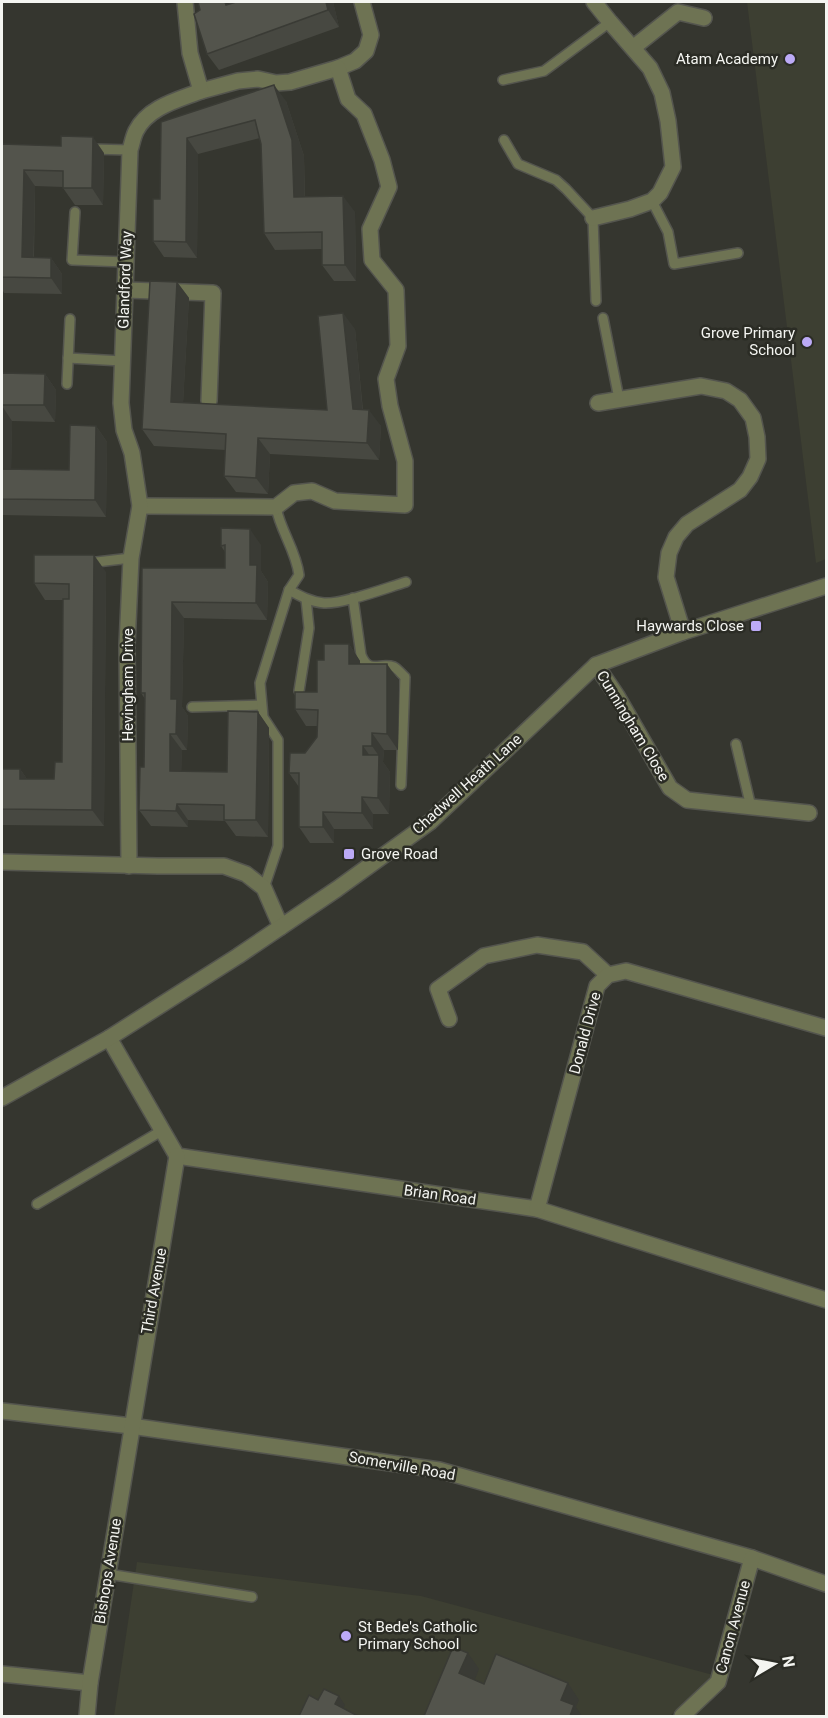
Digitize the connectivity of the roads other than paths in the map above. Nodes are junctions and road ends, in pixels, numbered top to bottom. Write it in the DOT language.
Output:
graph roads {
  1 [pos="185,2"];
  2 [pos="362,2"];
  3 [pos="594,2"];
  4 [pos="704,18"];
  5 [pos="609,22"];
  6 [pos="634,47"];
  7 [pos="338,68"];
  8 [pos="503,80"];
  9 [pos="201,91"];
  10 [pos="504,140"];
  11 [pos="78,149"];
  12 [pos="130,150"];
  13 [pos="652,201"];
  14 [pos="75,212"];
  15 [pos="593,218"];
  16 [pos="738,253"];
  17 [pos="126,262"];
  18 [pos="126,290"];
  19 [pos="596,302"];
  20 [pos="603,318"];
  21 [pos="70,319"];
  22 [pos="68,358"];
  23 [pos="122,361"];
  24 [pos="67,384"];
  25 [pos="619,399"];
  26 [pos="208,401"];
  27 [pos="598,403"];
  28 [pos="140,506"];
  29 [pos="276,507"];
  30 [pos="130,558"];
  31 [pos="78,564"];
  32 [pos="406,582"];
  33 [pos="826,586"];
  34 [pos="289,590"];
  35 [pos="353,598"];
  36 [pos="306,599"];
  37 [pos="683,632"];
  38 [pos="596,665"];
  39 [pos="299,691"];
  40 [pos="261,705"];
  41 [pos="192,707"];
  42 [pos="736,744"];
  43 [pos="401,785"];
  44 [pos="751,807"];
  45 [pos="808,813"];
  46 [pos="2,862"];
  47 [pos="129,866"];
  48 [pos="264,888"];
  49 [pos="281,927"];
  50 [pos="609,975"];
  51 [pos="449,1019"];
  52 [pos="826,1028"];
  53 [pos="109,1038"];
  54 [pos="2,1098"];
  55 [pos="163,1130"];
  56 [pos="177,1156"];
  57 [pos="37,1204"];
  58 [pos="537,1209"];
  59 [pos="826,1300"];
  60 [pos="2,1410"];
  61 [pos="131,1426"];
  62 [pos="752,1558"];
  63 [pos="108,1574"];
  64 [pos="826,1584"];
  65 [pos="252,1597"];
  66 [pos="2,1674"];
  67 [pos="90,1683"];
  68 [pos="87,1716"];
  69 [pos="682,1716"];
  1 -- 9 [label="street"];
  2 -- 7 [label="street, Glandford Way"];
  3 -- 5 [label="street"];
  4 -- 6 [label="street"];
  5 -- 6 [label="street"];
  5 -- 8 [label="lane"];
  6 -- 13 [label="street"];
  7 -- 9 [label="street, Glandford Way"];
  7 -- 29 [label="street"];
  9 -- 12 [label="street, Glandford Way"];
  10 -- 15 [label="lane"];
  11 -- 12 [label="lane"];
  12 -- 17 [label="street, Glandford Way"];
  13 -- 15 [label="street"];
  13 -- 16 [label="lane"];
  14 -- 17 [label="lane"];
  15 -- 19 [label="lane"];
  17 -- 18 [label="street, Glandford Way"];
  18 -- 23 [label="street, Glandford Way"];
  18 -- 26 [label="street"];
  20 -- 25 [label="lane"];
  21 -- 22 [label="lane"];
  22 -- 23 [label="lane"];
  22 -- 24 [label="lane"];
  23 -- 28 [label="street, Glandford Way"];
  25 -- 27 [label="street"];
  25 -- 37 [label="street"];
  28 -- 29 [label="street"];
  28 -- 30 [label="street, Hevingham Drive"];
  29 -- 34 [label="lane"];
  30 -- 31 [label="lane"];
  30 -- 47 [label="street, Hevingham Drive"];
  32 -- 35 [label="lane"];
  33 -- 37 [label="street, Chadwell Heath Lane"];
  34 -- 36 [label="lane"];
  34 -- 40 [label="lane"];
  35 -- 36 [label="lane"];
  35 -- 43 [label="lane"];
  36 -- 39 [label="lane"];
  37 -- 38 [label="street, Chadwell Heath Lane"];
  38 -- 44 [label="street, Cunningham Close"];
  38 -- 49 [label="street, Chadwell Heath Lane"];
  40 -- 41 [label="lane"];
  40 -- 48 [label="lane"];
  42 -- 44 [label="lane"];
  44 -- 45 [label="street, Cunningham Close"];
  46 -- 47 [label="street"];
  47 -- 48 [label="street"];
  48 -- 49 [label="street"];
  49 -- 53 [label="street, Chadwell Heath Lane"];
  50 -- 51 [label="street"];
  50 -- 52 [label="street, Donald Drive"];
  50 -- 58 [label="street, Donald Drive"];
  53 -- 54 [label="street, Chadwell Heath Lane"];
  53 -- 55 [label="street"];
  55 -- 56 [label="street"];
  55 -- 57 [label="lane"];
  56 -- 58 [label="street, Brian Road"];
  56 -- 61 [label="street, Third Avenue"];
  58 -- 59 [label="street, Brian Road"];
  60 -- 61 [label="street, Somerville Road"];
  61 -- 62 [label="street, Somerville Road"];
  61 -- 63 [label="street, Bishops Avenue"];
  62 -- 64 [label="street, Somerville Road"];
  62 -- 69 [label="street, Canon Avenue"];
  63 -- 65 [label="lane"];
  63 -- 67 [label="street, Bishops Avenue"];
  66 -- 67 [label="street"];
  67 -- 68 [label="street, Bishops Avenue"];
}
